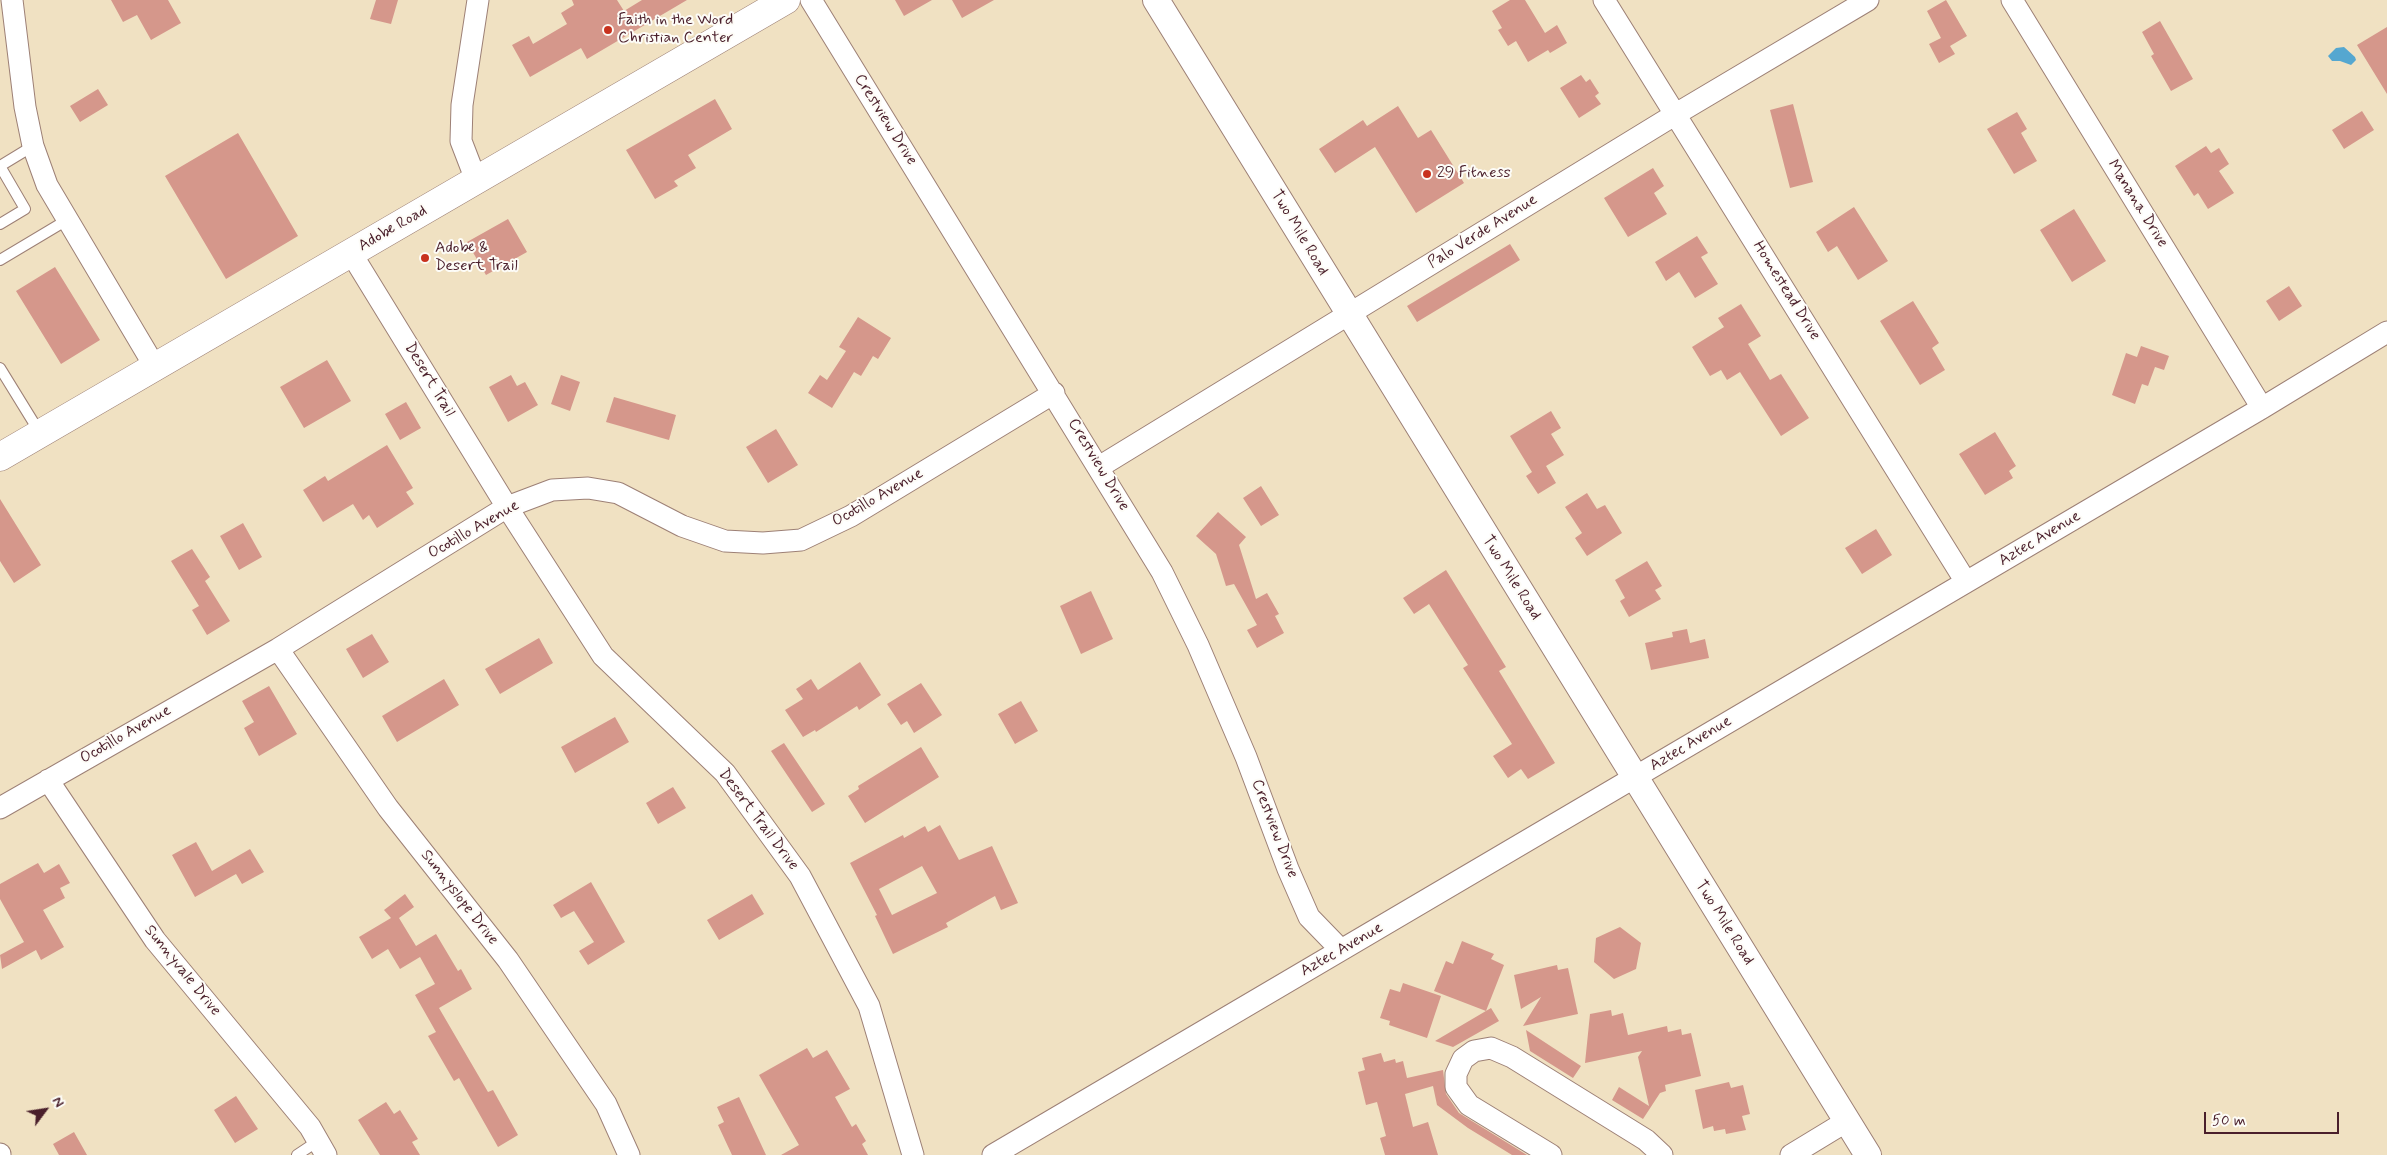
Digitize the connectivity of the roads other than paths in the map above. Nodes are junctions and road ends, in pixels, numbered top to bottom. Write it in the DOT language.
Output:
graph roads {
  1 [pos="12,0"];
  2 [pos="478,0"];
  3 [pos="786,0"];
  4 [pos="811,0"];
  5 [pos="1156,0"];
  6 [pos="1604,0"];
  7 [pos="1868,0"];
  8 [pos="2012,0"];
  9 [pos="1676,114"];
  10 [pos="34,146"];
  11 [pos="476,180"];
  12 [pos="67,220"];
  13 [pos="0,224"];
  14 [pos="351,253"];
  15 [pos="0,260"];
  16 [pos="1349,315"];
  17 [pos="2387,332"];
  18 [pos="155,367"];
  19 [pos="0,368"];
  20 [pos="1054,393"];
  21 [pos="2262,408"];
  22 [pos="40,434"];
  23 [pos="0,458"];
  24 [pos="1099,467"];
  25 [pos="507,508"];
  26 [pos="1966,582"];
  27 [pos="278,649"];
  28 [pos="1634,778"];
  29 [pos="48,780"];
  30 [pos="0,808"];
  31 [pos="1341,950"];
  32 [pos="1847,1121"];
  33 [pos="322,1148"];
  34 [pos="297,1155"];
  35 [pos="629,1155"];
  36 [pos="913,1155"];
  37 [pos="993,1155"];
  38 [pos="1551,1155"];
  39 [pos="1662,1155"];
  40 [pos="1791,1155"];
  41 [pos="1868,1155"];
  1 -- 10 [label="street"];
  2 -- 11 [label="street"];
  3 -- 11 [label="main road, Adobe Road"];
  4 -- 20 [label="street, Crestview Drive"];
  5 -- 16 [label="street, Two Mile Road"];
  6 -- 9 [label="street, Homestead Drive"];
  7 -- 9 [label="street, Palo Verde Avenue"];
  8 -- 21 [label="street, Manana Drive"];
  9 -- 16 [label="street, Palo Verde Avenue"];
  9 -- 26 [label="street, Homestead Drive"];
  10 -- 12 [label="street"];
  10 -- 13 [label="lane"];
  11 -- 14 [label="main road, Adobe Road"];
  12 -- 15 [label="lane"];
  12 -- 18 [label="street"];
  14 -- 18 [label="main road, Adobe Road"];
  14 -- 25 [label="street, Desert Trail"];
  16 -- 24 [label="street, Palo Verde Avenue"];
  16 -- 28 [label="street, Two Mile Road"];
  17 -- 21 [label="street, Aztec Avenue"];
  18 -- 22 [label="main road, Adobe Road"];
  19 -- 22 [label="lane"];
  20 -- 24 [label="street, Crestview Drive"];
  20 -- 25 [label="street, Ocotillo Avenue"];
  21 -- 26 [label="street, Aztec Avenue"];
  22 -- 23 [label="main road, Adobe Road"];
  24 -- 31 [label="street, Crestview Drive"];
  25 -- 27 [label="street, Ocotillo Avenue"];
  25 -- 36 [label="street, Desert Trail Drive"];
  26 -- 28 [label="street, Aztec Avenue"];
  27 -- 29 [label="street, Ocotillo Avenue"];
  27 -- 35 [label="street, Sunnyslope Drive"];
  28 -- 31 [label="street, Aztec Avenue"];
  28 -- 32 [label="street, Two Mile Road"];
  29 -- 30 [label="street, Ocotillo Avenue"];
  29 -- 33 [label="street, Sunnyvale Drive"];
  31 -- 37 [label="street, Aztec Avenue"];
  32 -- 40 [label="street"];
  32 -- 41 [label="street, Two Mile Road"];
  33 -- 34 [label="lane"];
  38 -- 39 [label="street"];
}
